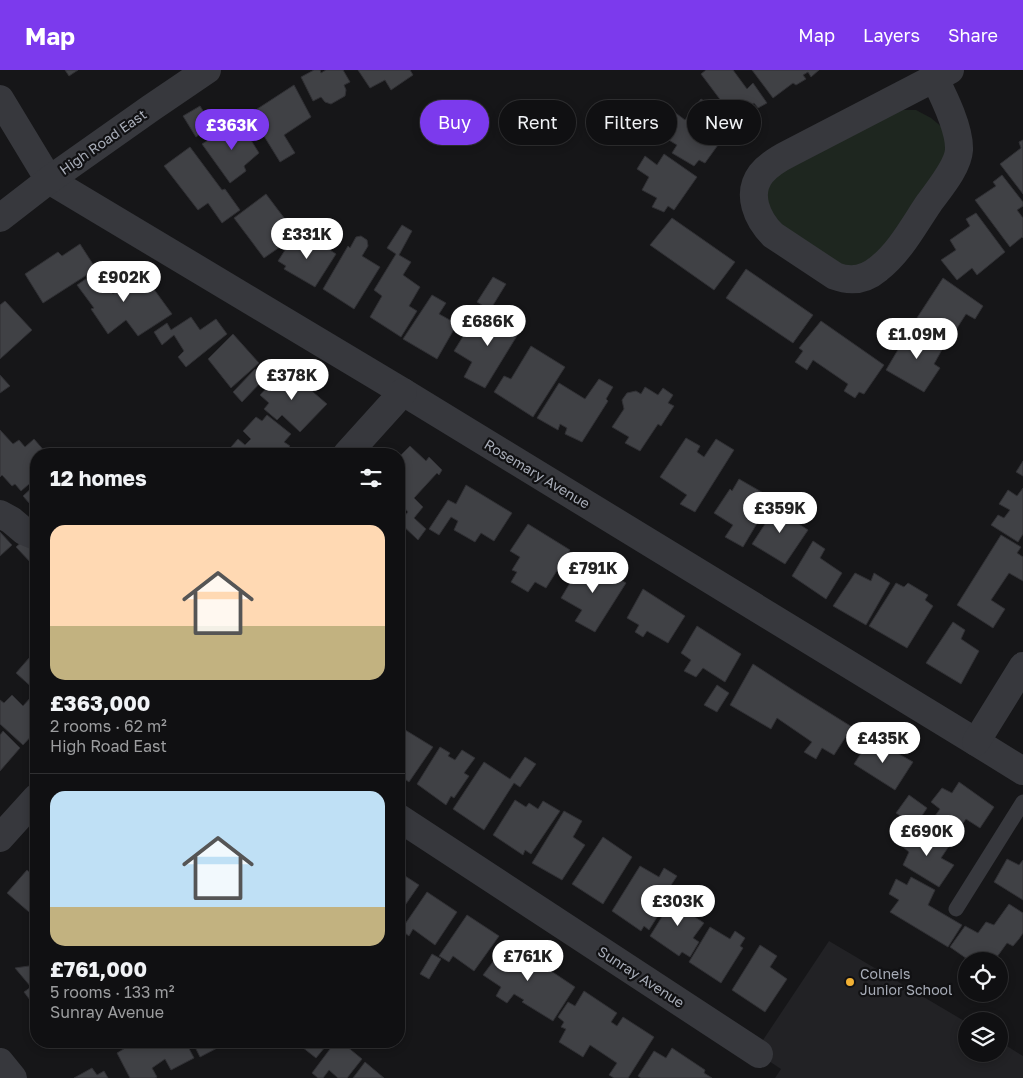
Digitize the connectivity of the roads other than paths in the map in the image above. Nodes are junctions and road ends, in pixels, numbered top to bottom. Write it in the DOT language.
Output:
graph roads {
  1 [pos="207,70"];
  2 [pos="942,74"];
  3 [pos="0,99"];
  4 [pos="49,180"];
  5 [pos="0,218"];
  6 [pos="402,392"];
  7 [pos="352,448"];
  8 [pos="0,514"];
  9 [pos="30,534"];
  10 [pos="1023,666"];
  11 [pos="976,742"];
  12 [pos="1023,771"];
  13 [pos="1023,802"];
  14 [pos="30,805"];
  15 [pos="405,822"];
  16 [pos="0,838"];
  17 [pos="956,909"];
  18 [pos="759,1054"];
  19 [pos="0,1062"];
  20 [pos="13,1078"];
  1 -- 4 [label="street, High Road East"];
  2 -- 2 [label="street"];
  3 -- 4 [label="street"];
  4 -- 5 [label="street, High Road East"];
  4 -- 6 [label="street, Rosemary Avenue"];
  6 -- 7 [label="street"];
  6 -- 11 [label="street, Rosemary Avenue"];
  8 -- 9 [label="street"];
  10 -- 11 [label="street"];
  11 -- 12 [label="street, Rosemary Avenue"];
  13 -- 17 [label="lane"];
  14 -- 16 [label="street"];
  15 -- 18 [label="street, Sunray Avenue"];
  19 -- 20 [label="street"];
}
